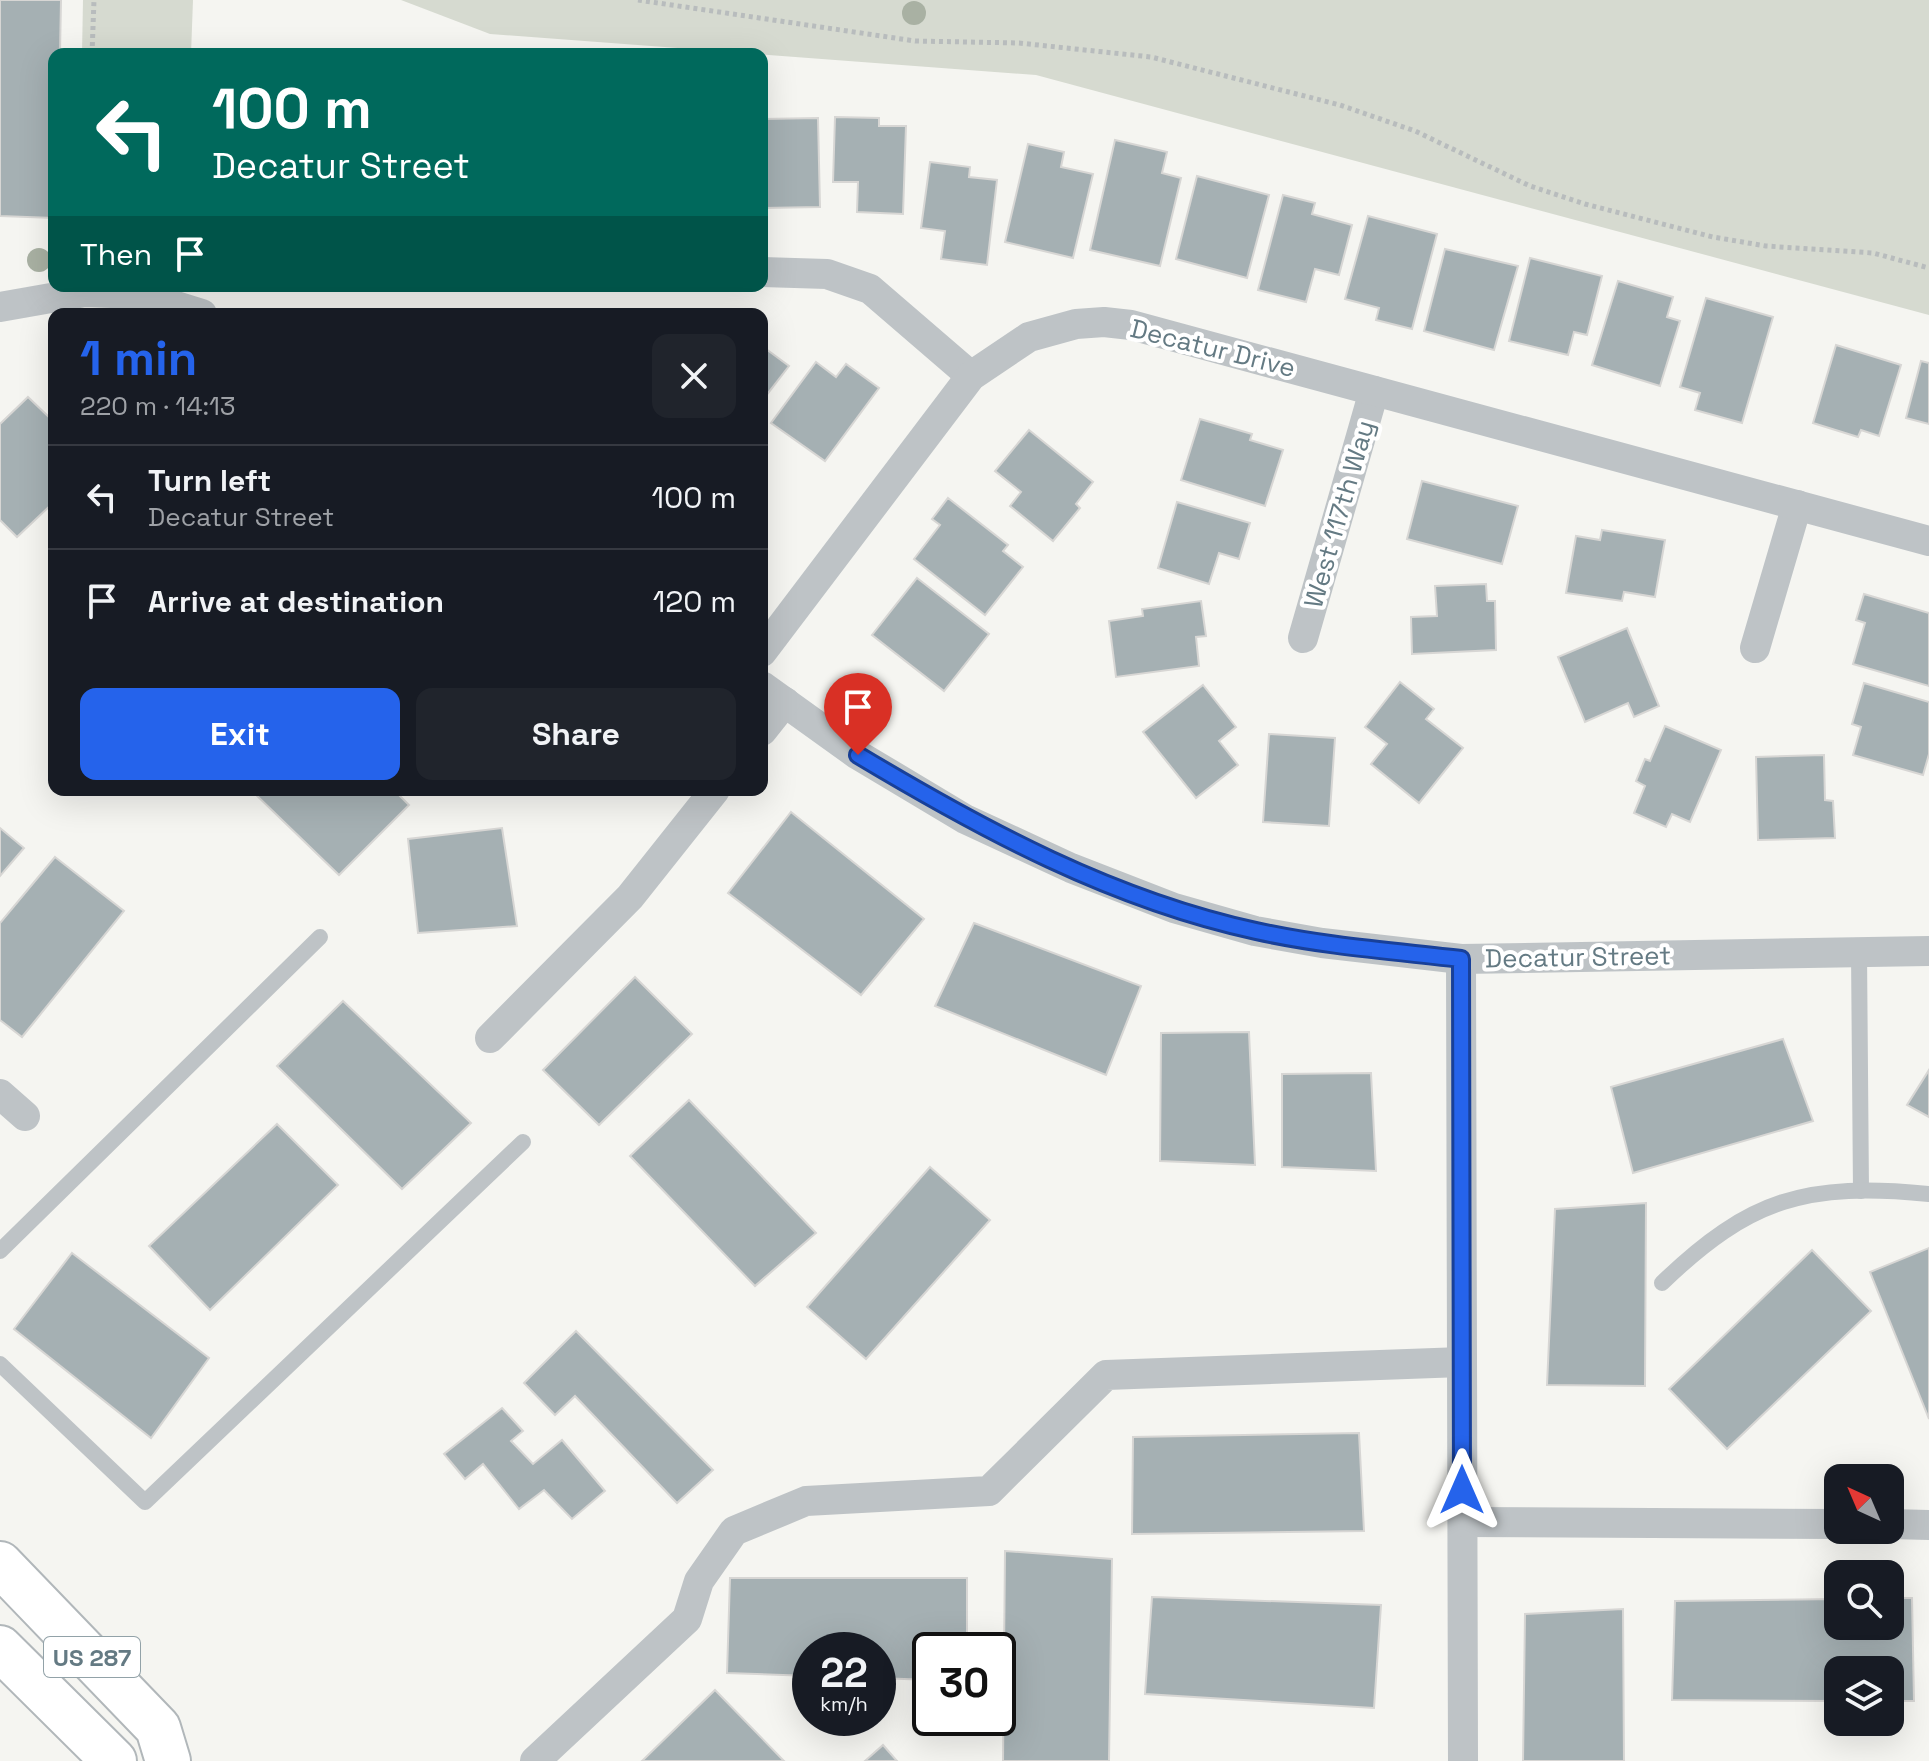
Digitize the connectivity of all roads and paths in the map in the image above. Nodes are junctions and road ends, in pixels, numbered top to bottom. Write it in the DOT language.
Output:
graph roads {
  1 [pos="94,0"];
  2 [pos="638,0"];
  3 [pos="92,48"];
  4 [pos="1929,268"];
  5 [pos="768,272"];
  6 [pos="85,292"];
  7 [pos="85,292"];
  8 [pos="0,307"];
  9 [pos="183,308"];
  10 [pos="971,376"];
  11 [pos="1374,391"];
  12 [pos="1797,505"];
  13 [pos="1929,541"];
  14 [pos="1303,638"];
  15 [pos="768,644"];
  16 [pos="1755,648"];
  17 [pos="774,694"];
  18 [pos="710,796"];
  19 [pos="320,937"];
  20 [pos="1929,951"];
  21 [pos="1859,952"];
  22 [pos="1461,959"];
  23 [pos="490,1038"];
  24 [pos="0,1094"];
  25 [pos="25,1116"];
  26 [pos="523,1142"];
  27 [pos="1861,1191"];
  28 [pos="1929,1194"];
  29 [pos="0,1251"];
  30 [pos="1662,1283"];
  31 [pos="1462,1362"];
  32 [pos="0,1364"];
  33 [pos="1463,1522"];
  34 [pos="1824,1524"];
  35 [pos="1904,1524"];
  36 [pos="1929,1525"];
  37 [pos="0,1564"];
  38 [pos="0,1648"];
  39 [pos="114,1761"];
  40 [pos="168,1761"];
  41 [pos="535,1761"];
  42 [pos="1463,1761"];
  1 -- 3 [label="path"];
  2 -- 4 [label="path"];
  5 -- 10 [label="street"];
  6 -- 8 [label="street"];
  7 -- 9 [label="street"];
  10 -- 11 [label="street, Decatur Drive"];
  10 -- 15 [label="street, Decatur Drive"];
  11 -- 12 [label="street, Decatur Drive"];
  11 -- 14 [label="street, West 117th Way"];
  12 -- 13 [label="street, Decatur Drive"];
  12 -- 16 [label="street"];
  17 -- 22 [label="street, Decatur Street"];
  18 -- 23 [label="street"];
  19 -- 29 [label="lane"];
  20 -- 21 [label="street, Decatur Street"];
  21 -- 22 [label="street, Decatur Street"];
  21 -- 27 [label="lane"];
  22 -- 31 [label="street"];
  24 -- 25 [label="street"];
  26 -- 32 [label="lane"];
  27 -- 28 [label="lane"];
  27 -- 30 [label="lane"];
  31 -- 33 [label="street"];
  31 -- 41 [label="street"];
  33 -- 34 [label="street"];
  33 -- 42 [label="street"];
  35 -- 36 [label="street"];
  37 -- 40 [label="main road, US 287"];
  38 -- 39 [label="main road, US 287"];
}
